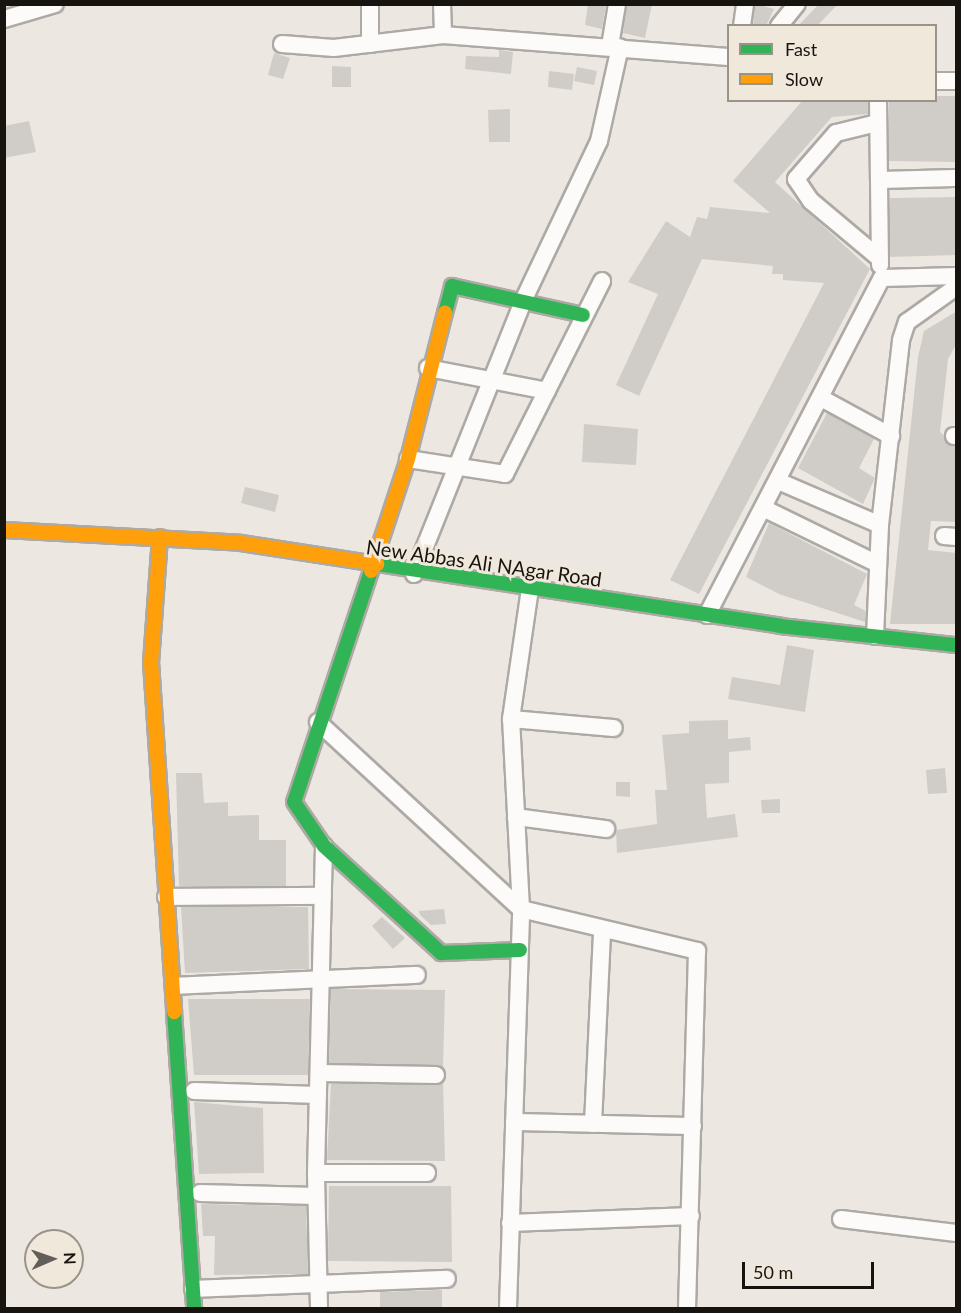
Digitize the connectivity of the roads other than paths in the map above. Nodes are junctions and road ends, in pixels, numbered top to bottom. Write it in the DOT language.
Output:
graph roads {
  1 [pos="55,4"];
  2 [pos="369,4"];
  3 [pos="442,4"];
  4 [pos="617,4"];
  5 [pos="745,4"];
  6 [pos="796,4"];
  7 [pos="4,19"];
  8 [pos="742,24"];
  9 [pos="781,24"];
  10 [pos="443,35"];
  11 [pos="282,44"];
  12 [pos="370,44"];
  13 [pos="615,46"];
  14 [pos="727,57"];
  15 [pos="937,81"];
  16 [pos="957,81"];
  17 [pos="879,102"];
  18 [pos="877,123"];
  19 [pos="957,178"];
  20 [pos="879,180"];
  21 [pos="879,258"];
  22 [pos="957,276"];
  23 [pos="882,278"];
  24 [pos="602,281"];
  25 [pos="957,287"];
  26 [pos="524,299"];
  27 [pos="583,315"];
  28 [pos="428,368"];
  29 [pos="494,377"];
  30 [pos="547,391"];
  31 [pos="821,398"];
  32 [pos="891,436"];
  33 [pos="408,459"];
  34 [pos="459,470"];
  35 [pos="778,481"];
  36 [pos="763,508"];
  37 [pos="880,525"];
  38 [pos="4,530"];
  39 [pos="160,537"];
  40 [pos="878,564"];
  41 [pos="373,567"];
  42 [pos="414,574"];
  43 [pos="531,589"];
  44 [pos="707,615"];
  45 [pos="875,636"];
  46 [pos="957,645"];
  47 [pos="512,719"];
  48 [pos="318,722"];
  49 [pos="615,728"];
  50 [pos="516,817"];
  51 [pos="606,829"];
  52 [pos="324,846"];
  53 [pos="323,896"];
  54 [pos="166,897"];
  55 [pos="521,909"];
  56 [pos="602,930"];
  57 [pos="520,950"];
  58 [pos="417,975"];
  59 [pos="321,978"];
  60 [pos="174,986"];
  61 [pos="320,1073"];
  62 [pos="436,1075"];
  63 [pos="194,1091"];
  64 [pos="318,1095"];
  65 [pos="514,1122"];
  66 [pos="593,1124"];
  67 [pos="693,1126"];
  68 [pos="316,1173"];
  69 [pos="427,1173"];
  70 [pos="200,1193"];
  71 [pos="316,1196"];
  72 [pos="691,1216"];
  73 [pos="841,1219"];
  74 [pos="510,1223"];
  75 [pos="957,1233"];
  76 [pos="447,1279"];
  77 [pos="318,1288"];
  78 [pos="193,1289"];
  79 [pos="194,1308"];
  80 [pos="319,1308"];
  81 [pos="508,1308"];
  82 [pos="687,1308"];
  1 -- 7 [label="street"];
  2 -- 12 [label="street"];
  3 -- 10 [label="street"];
  4 -- 13 [label="street"];
  5 -- 8 [label="street"];
  6 -- 9 [label="street"];
  10 -- 12 [label="street"];
  10 -- 13 [label="street"];
  11 -- 12 [label="street"];
  13 -- 14 [label="street"];
  13 -- 26 [label="street"];
  15 -- 16 [label="street"];
  17 -- 18 [label="street"];
  18 -- 20 [label="street"];
  18 -- 21 [label="street"];
  19 -- 20 [label="street"];
  20 -- 21 [label="street"];
  21 -- 23 [label="street"];
  22 -- 23 [label="street"];
  23 -- 31 [label="street"];
  24 -- 27 [label="street"];
  25 -- 32 [label="street"];
  26 -- 27 [label="street"];
  26 -- 28 [label="street"];
  26 -- 29 [label="street"];
  27 -- 30 [label="street"];
  28 -- 29 [label="street"];
  28 -- 33 [label="street"];
  29 -- 30 [label="street"];
  29 -- 34 [label="street"];
  30 -- 34 [label="street"];
  31 -- 32 [label="street"];
  31 -- 35 [label="street"];
  32 -- 37 [label="street"];
  33 -- 34 [label="street"];
  33 -- 41 [label="street"];
  34 -- 42 [label="street"];
  35 -- 36 [label="street"];
  35 -- 37 [label="street"];
  36 -- 40 [label="street"];
  36 -- 44 [label="street"];
  37 -- 40 [label="street"];
  38 -- 39 [label="street, New Abbas Ali NAgar Road"];
  39 -- 41 [label="street, New Abbas Ali NAgar Road"];
  39 -- 54 [label="street"];
  40 -- 45 [label="street"];
  41 -- 42 [label="street, New Abbas Ali NAgar Road"];
  41 -- 48 [label="street"];
  42 -- 43 [label="street, New Abbas Ali NAgar Road"];
  43 -- 44 [label="street, New Abbas Ali NAgar Road"];
  43 -- 47 [label="street"];
  44 -- 45 [label="street, New Abbas Ali NAgar Road"];
  45 -- 46 [label="street, New Abbas Ali NAgar Road"];
  47 -- 49 [label="street"];
  47 -- 50 [label="street"];
  48 -- 52 [label="street"];
  48 -- 55 [label="street"];
  50 -- 51 [label="street"];
  50 -- 55 [label="street"];
  52 -- 53 [label="street"];
  52 -- 57 [label="street"];
  53 -- 54 [label="street"];
  53 -- 59 [label="street"];
  54 -- 60 [label="street"];
  55 -- 56 [label="street"];
  55 -- 57 [label="street"];
  56 -- 66 [label="street"];
  56 -- 67 [label="street"];
  57 -- 65 [label="street"];
  58 -- 59 [label="street"];
  59 -- 60 [label="street"];
  59 -- 61 [label="street"];
  60 -- 78 [label="street"];
  61 -- 62 [label="street"];
  61 -- 64 [label="street"];
  63 -- 64 [label="street"];
  64 -- 68 [label="street"];
  65 -- 66 [label="street"];
  65 -- 74 [label="street"];
  66 -- 67 [label="street"];
  67 -- 72 [label="street"];
  68 -- 69 [label="street"];
  68 -- 71 [label="street"];
  70 -- 71 [label="street"];
  71 -- 77 [label="street"];
  72 -- 74 [label="street"];
  72 -- 82 [label="street"];
  73 -- 75 [label="street"];
  74 -- 81 [label="street"];
  76 -- 77 [label="street"];
  77 -- 78 [label="street"];
  77 -- 80 [label="street"];
  78 -- 79 [label="street"];
}
